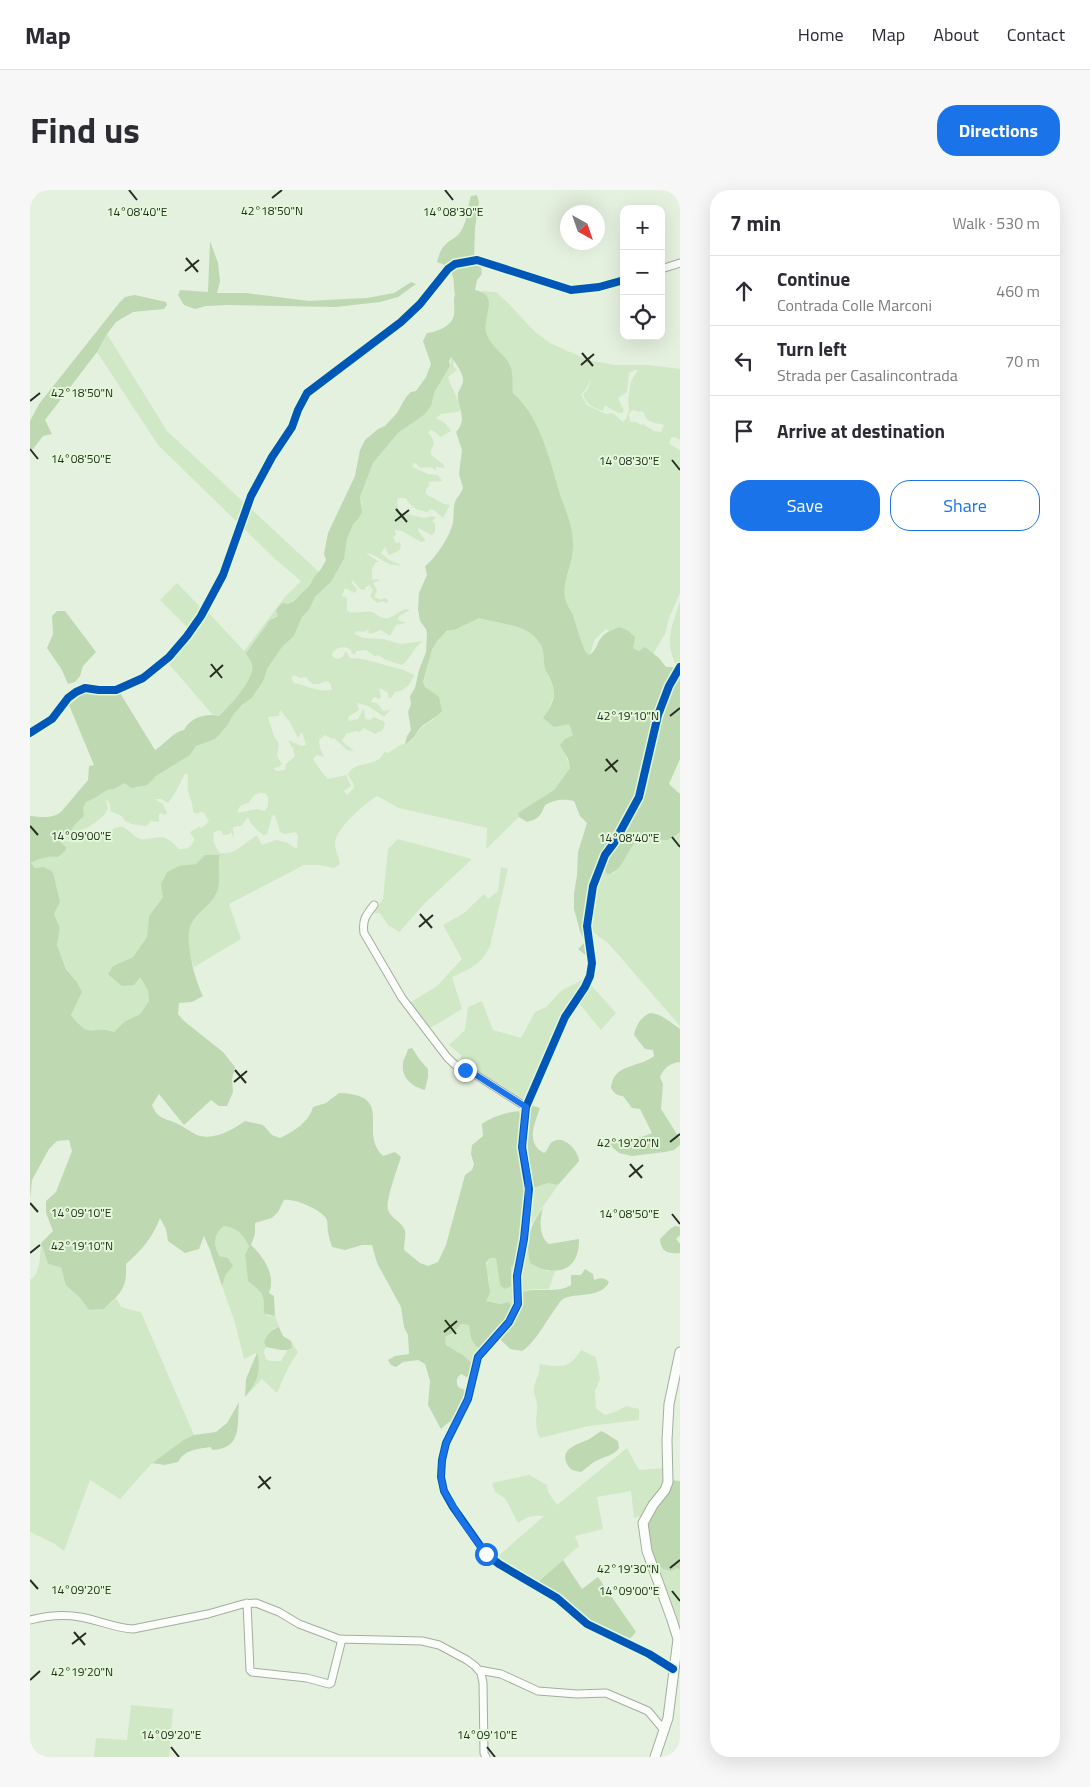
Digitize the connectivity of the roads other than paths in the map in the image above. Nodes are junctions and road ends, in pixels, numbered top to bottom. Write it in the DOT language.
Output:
graph roads {
  1 [pos="680,263"];
  2 [pos="665,268"];
  3 [pos="620,281"];
  4 [pos="680,667"];
  5 [pos="30,732"];
  6 [pos="374,905"];
  7 [pos="526,1107"];
  8 [pos="680,1352"];
  9 [pos="247,1603"];
  10 [pos="30,1620"];
  11 [pos="342,1639"];
  12 [pos="673,1669"];
  13 [pos="479,1670"];
  14 [pos="664,1730"];
  15 [pos="486,1757"];
  16 [pos="655,1757"];
  1 -- 2 [label="street"];
  3 -- 5 [label="street"];
  4 -- 7 [label="street"];
  6 -- 7 [label="street"];
  7 -- 12 [label="street"];
  8 -- 12 [label="street"];
  9 -- 10 [label="street"];
  9 -- 11 [label="street"];
  9 -- 11 [label="street"];
  11 -- 13 [label="street"];
  12 -- 14 [label="street"];
  13 -- 14 [label="street"];
  13 -- 15 [label="street"];
  14 -- 16 [label="street"];
}
